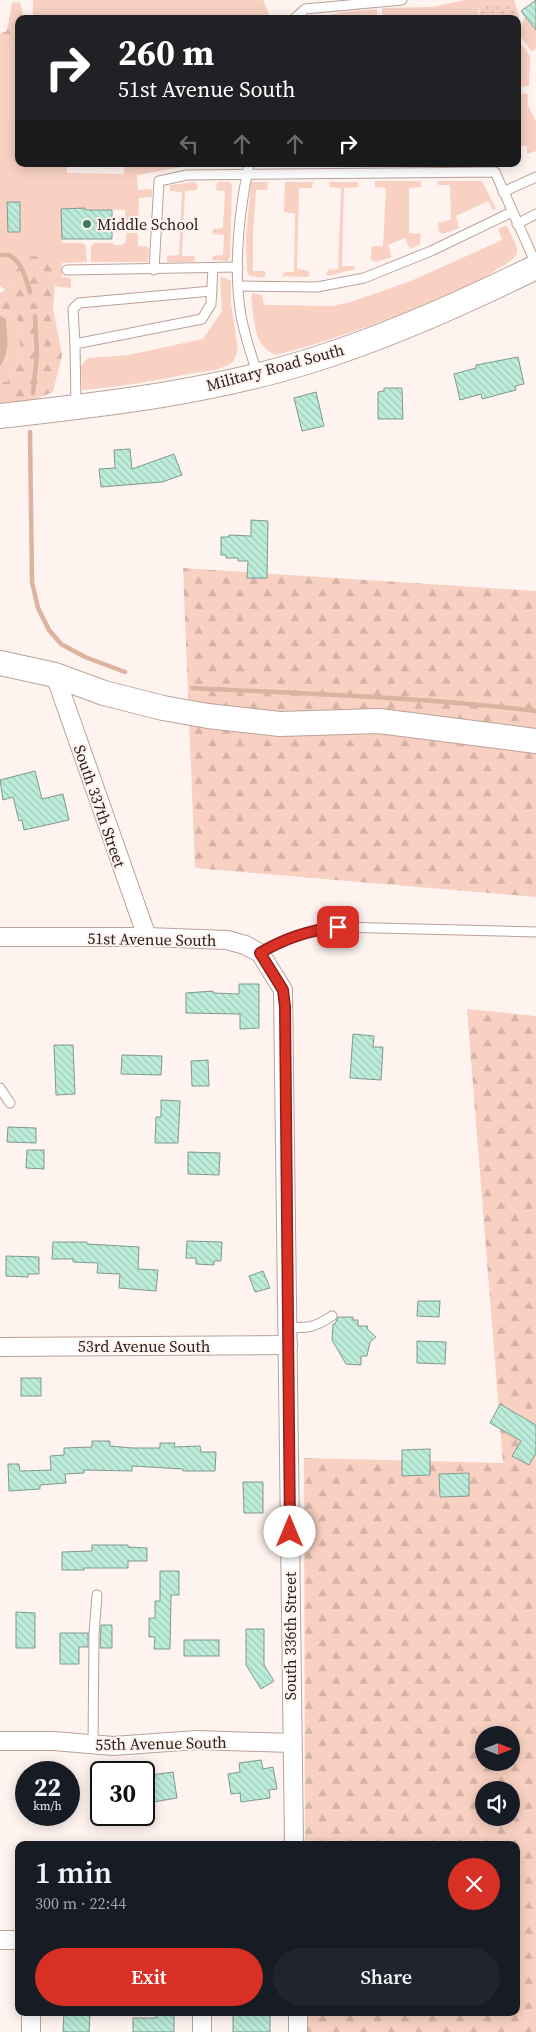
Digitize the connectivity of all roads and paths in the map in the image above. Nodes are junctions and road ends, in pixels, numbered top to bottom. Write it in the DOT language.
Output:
graph roads {
  1 [pos="402,0"];
  2 [pos="298,15"];
  3 [pos="248,167"];
  4 [pos="247,174"];
  5 [pos="536,176"];
  6 [pos="504,192"];
  7 [pos="512,212"];
  8 [pos="536,214"];
  9 [pos="517,224"];
  10 [pos="536,265"];
  11 [pos="238,267"];
  12 [pos="213,268"];
  13 [pos="68,270"];
  14 [pos="154,270"];
  15 [pos="239,286"];
  16 [pos="212,291"];
  17 [pos="75,344"];
  18 [pos="258,375"];
  19 [pos="76,407"];
  20 [pos="0,416"];
  21 [pos="0,663"];
  22 [pos="55,675"];
  23 [pos="536,742"];
  24 [pos="536,932"];
  25 [pos="0,937"];
  26 [pos="146,937"];
  27 [pos="260,953"];
  28 [pos="0,1088"];
  29 [pos="10,1102"];
  30 [pos="332,1316"];
  31 [pos="288,1327"];
  32 [pos="288,1345"];
  33 [pos="0,1347"];
  34 [pos="97,1595"];
  35 [pos="0,1741"];
  36 [pos="291,1743"];
  37 [pos="93,1744"];
  38 [pos="294,1841"];
  39 [pos="0,1940"];
  40 [pos="15,1940"];
  41 [pos="32,2016"];
  42 [pos="202,2016"];
  43 [pos="298,2016"];
  44 [pos="31,2032"];
  45 [pos="202,2032"];
  46 [pos="298,2032"];
  1 -- 2 [label="lane"];
  3 -- 4 [label="lane"];
  4 -- 6 [label="lane"];
  4 -- 11 [label="lane"];
  4 -- 14 [label="lane"];
  5 -- 6 [label="lane"];
  6 -- 7 [label="lane"];
  7 -- 9 [label="lane"];
  7 -- 15 [label="lane"];
  8 -- 9 [label="lane"];
  9 -- 10 [label="lane"];
  10 -- 18 [label="main road, Military Road South"];
  11 -- 12 [label="lane"];
  11 -- 15 [label="lane"];
  12 -- 14 [label="lane"];
  12 -- 16 [label="lane"];
  13 -- 14 [label="lane"];
  15 -- 18 [label="lane"];
  16 -- 17 [label="lane"];
  16 -- 17 [label="lane"];
  17 -- 19 [label="lane"];
  18 -- 19 [label="main road, Military Road South"];
  19 -- 20 [label="main road, Military Road South"];
  21 -- 22 [label="main road"];
  22 -- 23 [label="main road"];
  22 -- 26 [label="street, South 337th Street"];
  24 -- 27 [label="lane"];
  25 -- 26 [label="street, 51st Avenue South"];
  26 -- 27 [label="street, 51st Avenue South"];
  27 -- 31 [label="street, South 336th Street"];
  28 -- 29 [label="lane"];
  30 -- 31 [label="lane"];
  31 -- 32 [label="street, South 336th Street"];
  32 -- 33 [label="street, 53rd Avenue South"];
  32 -- 36 [label="street, South 336th Street"];
  34 -- 37 [label="lane"];
  35 -- 37 [label="street, 55th Avenue South"];
  36 -- 37 [label="street, 55th Avenue South"];
  36 -- 38 [label="street, South 336th Street"];
  39 -- 40 [label="street"];
  41 -- 44 [label="street"];
  42 -- 45 [label="street"];
  43 -- 46 [label="street"];
}
